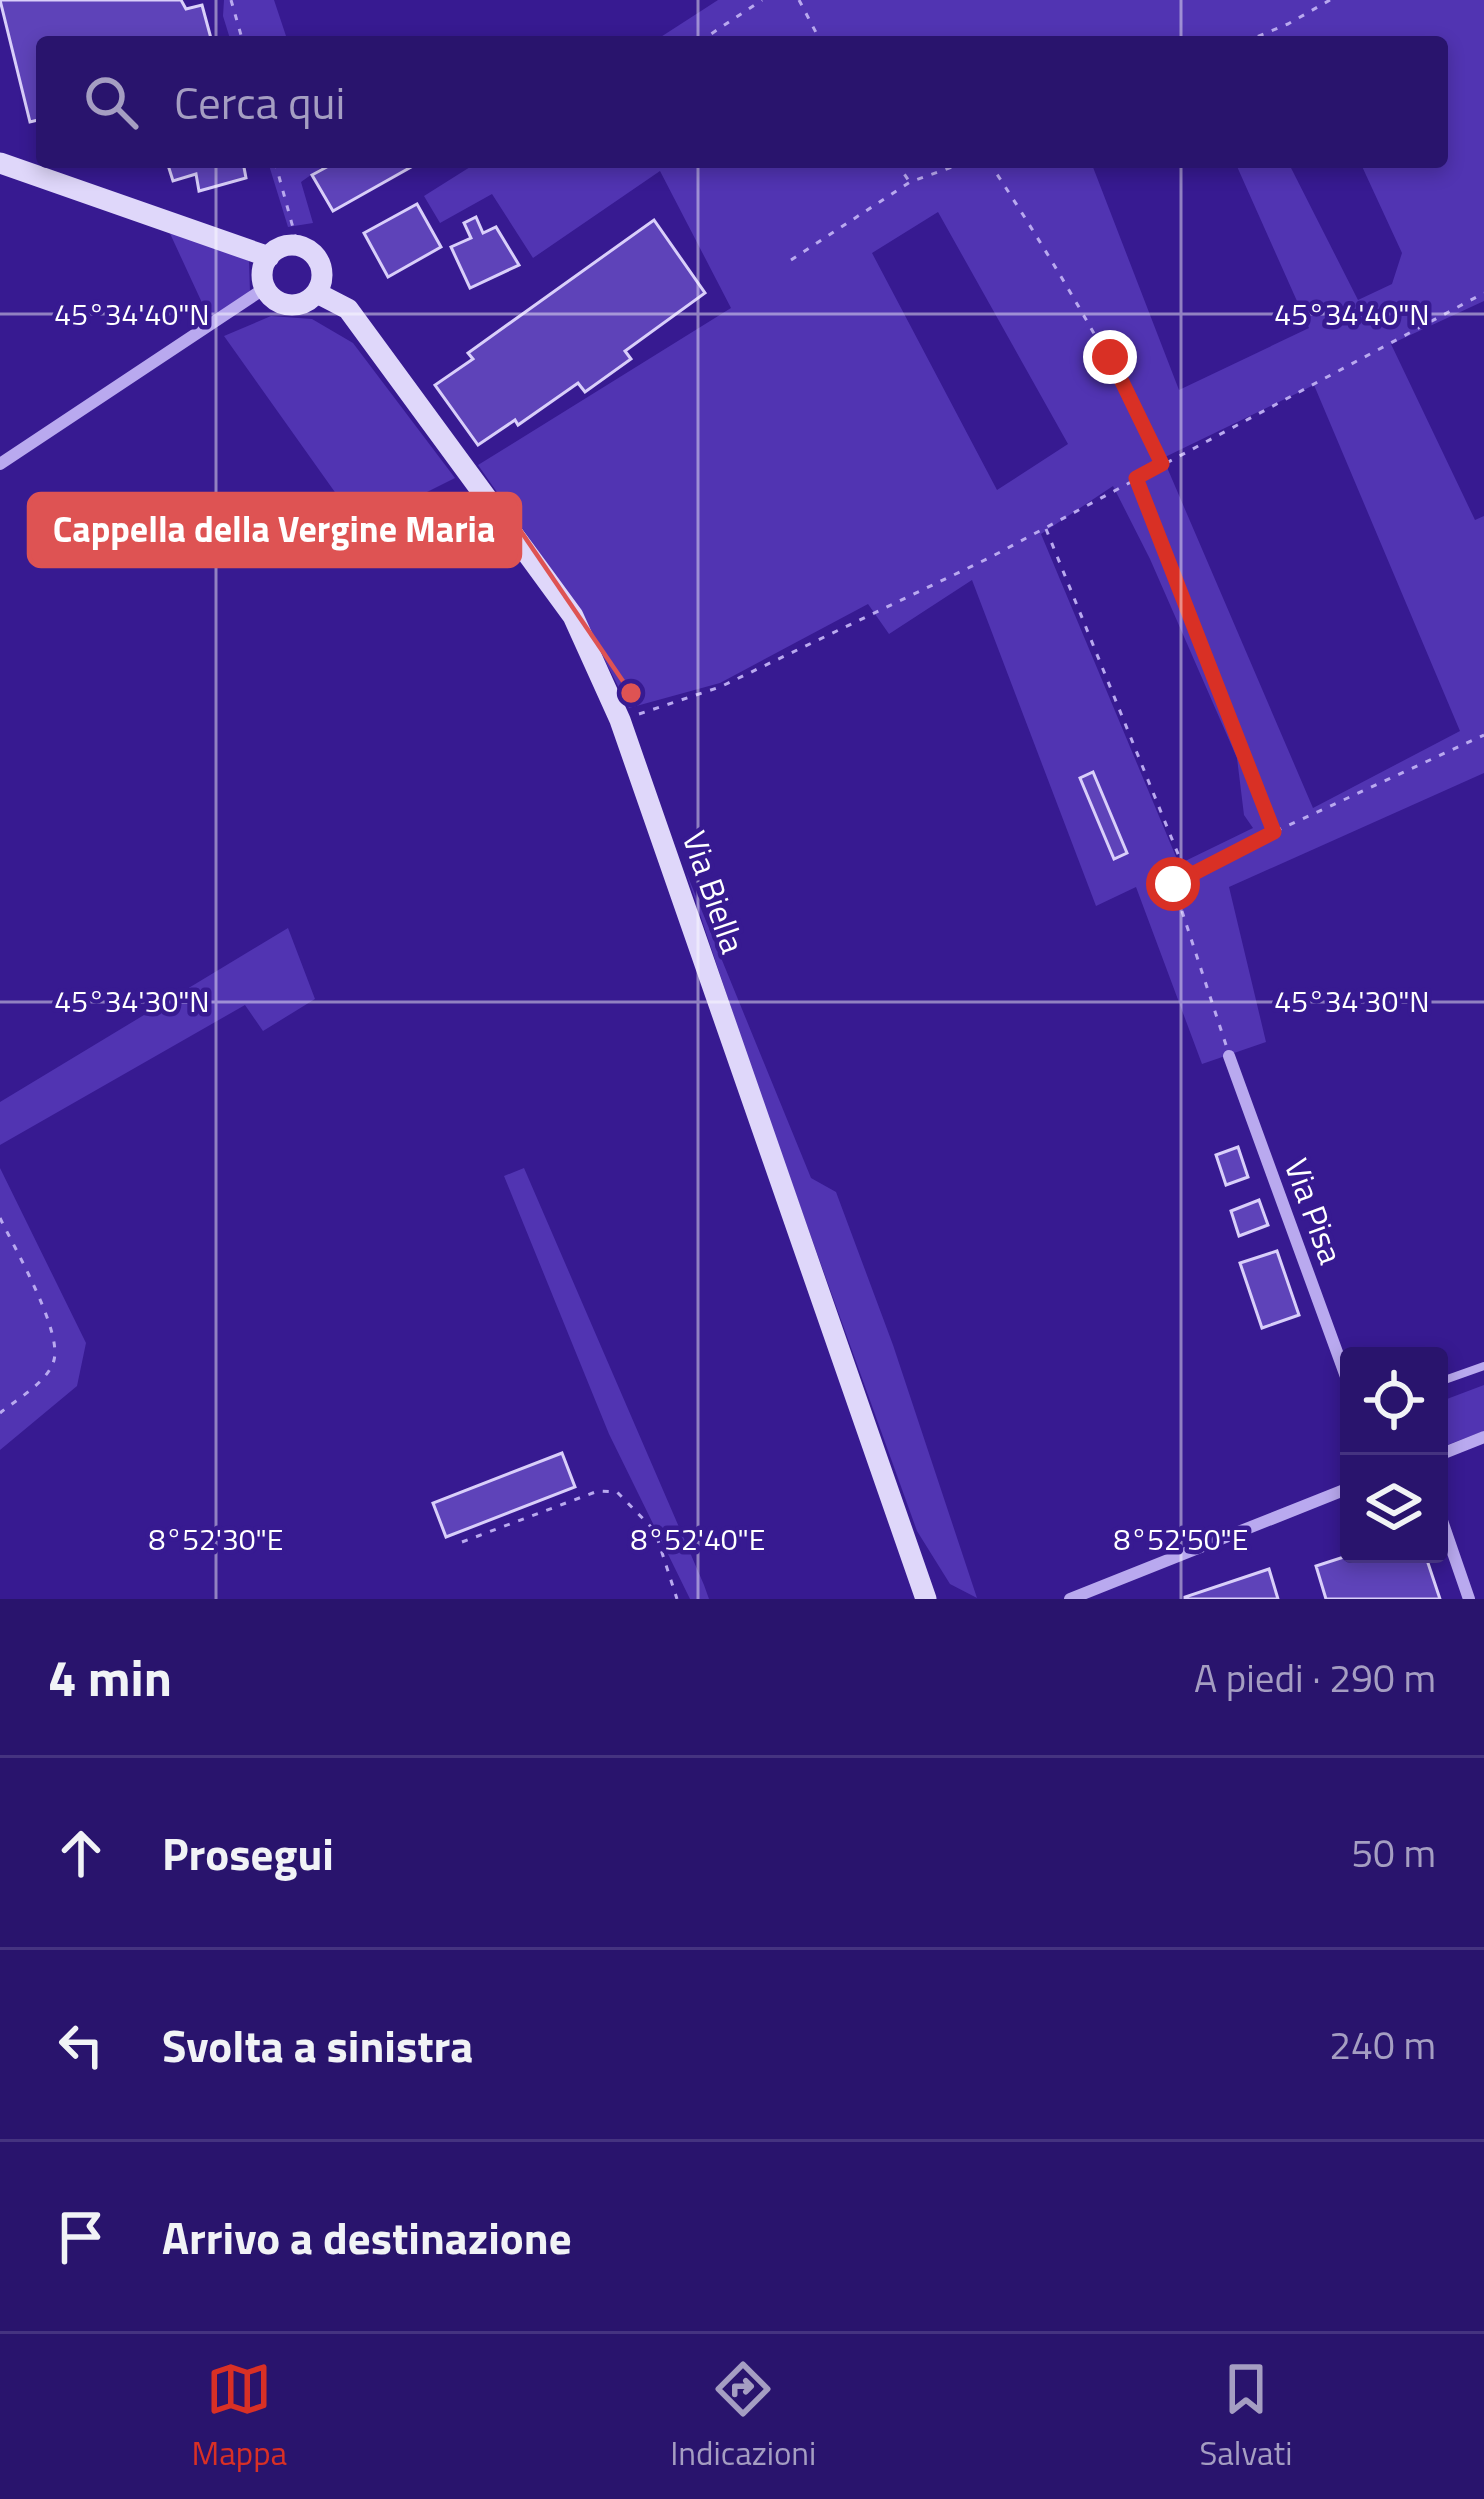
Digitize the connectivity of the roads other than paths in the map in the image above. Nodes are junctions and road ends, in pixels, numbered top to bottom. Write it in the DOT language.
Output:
graph roads {
  1 [pos="0,163"];
  2 [pos="269,256"];
  3 [pos="265,288"];
  4 [pos="316,293"];
  5 [pos="0,464"];
  6 [pos="1229,1056"];
  7 [pos="1340,1360"];
  8 [pos="1484,1366"];
  9 [pos="1448,1379"];
  10 [pos="1484,1437"];
  11 [pos="1448,1451"];
  12 [pos="1340,1492"];
  13 [pos="1448,1538"];
  14 [pos="930,1594"];
  15 [pos="1070,1599"];
  16 [pos="1469,1599"];
  1 -- 2 [label="street"];
  2 -- 3 [label="street"];
  2 -- 4 [label="street"];
  3 -- 4 [label="street"];
  3 -- 5 [label="street"];
  4 -- 14 [label="street, Via Biella"];
  6 -- 7 [label="street, Via Pisa"];
  8 -- 9 [label="lane"];
  10 -- 11 [label="street"];
  12 -- 15 [label="street"];
  13 -- 16 [label="street"];
}
